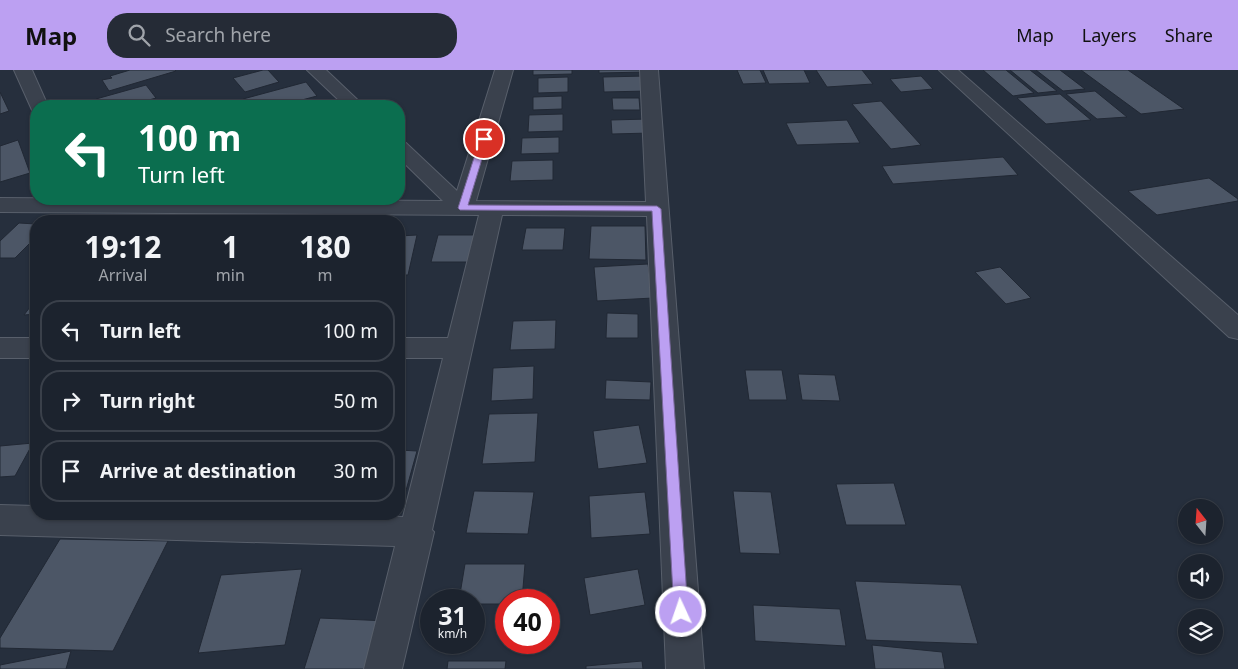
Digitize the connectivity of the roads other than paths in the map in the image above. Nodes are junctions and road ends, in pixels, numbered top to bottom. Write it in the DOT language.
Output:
graph roads {
  1 [pos="22,70"];
  2 [pos="316,70"];
  3 [pos="504,70"];
  4 [pos="648,70"];
  5 [pos="948,70"];
  6 [pos="36,100"];
  7 [pos="348,100"];
  8 [pos="405,153"];
  9 [pos="30,204"];
  10 [pos="0,205"];
  11 [pos="274,205"];
  12 [pos="463,208"];
  13 [pos="492,208"];
  14 [pos="657,209"];
  15 [pos="1238,330"];
  16 [pos="0,348"];
  17 [pos="30,348"];
  18 [pos="405,348"];
  19 [pos="459,348"];
  20 [pos="0,520"];
  21 [pos="417,532"];
  22 [pos="383,669"];
  23 [pos="684,669"];
  1 -- 6 [label="street"];
  2 -- 7 [label="street"];
  3 -- 12 [label="street"];
  4 -- 14 [label="street"];
  5 -- 15 [label="street"];
  8 -- 12 [label="street"];
  9 -- 10 [label="street"];
  11 -- 12 [label="street"];
  12 -- 13 [label="street"];
  13 -- 14 [label="street"];
  13 -- 19 [label="street"];
  14 -- 23 [label="street"];
  16 -- 17 [label="street"];
  18 -- 19 [label="street"];
  19 -- 21 [label="street"];
  20 -- 21 [label="street"];
  21 -- 22 [label="street"];
}
